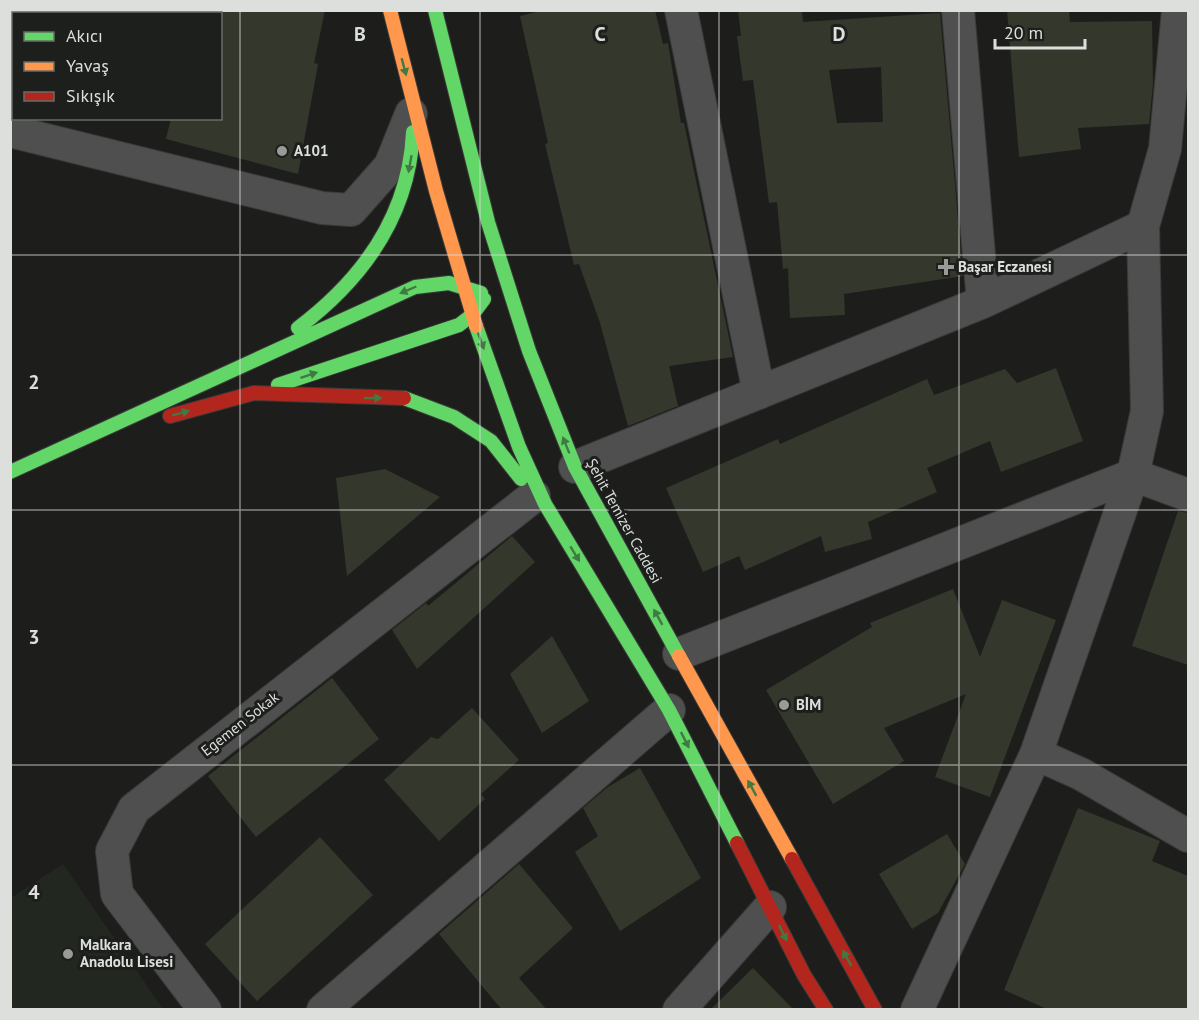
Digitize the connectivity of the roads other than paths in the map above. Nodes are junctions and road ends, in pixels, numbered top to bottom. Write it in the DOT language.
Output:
graph roads {
  1 [pos="390,10"];
  2 [pos="435,10"];
  3 [pos="681,10"];
  4 [pos="958,10"];
  5 [pos="1178,10"];
  6 [pos="414,106"];
  7 [pos="10,130"];
  8 [pos="488,222"];
  9 [pos="1143,226"];
  10 [pos="464,285"];
  11 [pos="489,286"];
  12 [pos="983,302"];
  13 [pos="472,315"];
  14 [pos="529,351"];
  15 [pos="249,362"];
  16 [pos="254,393"];
  17 [pos="759,393"];
  18 [pos="84,439"];
  19 [pos="575,467"];
  20 [pos="10,472"];
  21 [pos="1133,475"];
  22 [pos="1188,495"];
  23 [pos="539,500"];
  24 [pos="679,654"];
  25 [pos="669,710"];
  26 [pos="1036,754"];
  27 [pos="1188,836"];
  28 [pos="770,907"];
  29 [pos="205,1010"];
  30 [pos="323,1010"];
  31 [pos="679,1010"];
  32 [pos="826,1010"];
  33 [pos="875,1010"];
  34 [pos="917,1010"];
  1 -- 6 [label="main road, one-way"];
  2 -- 8 [label="main road, Şehit Temizer Caddesi"];
  3 -- 17 [label="street"];
  4 -- 12 [label="street"];
  5 -- 9 [label="street"];
  6 -- 7 [label="street"];
  6 -- 10 [label="main road"];
  6 -- 15 [label="main road, one-way"];
  8 -- 11 [label="main road"];
  8 -- 14 [label="main road, Şehit Temizer Caddesi"];
  9 -- 12 [label="street"];
  9 -- 21 [label="street"];
  10 -- 11 [label="main road"];
  10 -- 13 [label="main road"];
  10 -- 15 [label="main road, one-way"];
  11 -- 13 [label="main road"];
  11 -- 14 [label="main road"];
  12 -- 17 [label="street"];
  16 -- 13 [label="main road, one-way"];
  13 -- 23 [label="main road, one-way"];
  19 -- 14 [label="main road, Şehit Temizer Caddesi, one-way"];
  15 -- 18 [label="main road"];
  18 -- 16 [label="main road, one-way"];
  16 -- 23 [label="main road, one-way"];
  17 -- 19 [label="street"];
  18 -- 20 [label="main road"];
  24 -- 19 [label="main road, Şehit Temizer Caddesi, one-way"];
  21 -- 22 [label="street"];
  21 -- 24 [label="street"];
  21 -- 26 [label="street"];
  23 -- 25 [label="main road, one-way"];
  23 -- 29 [label="street, Egemen Sokak"];
  33 -- 24 [label="main road, Şehit Temizer Caddesi, one-way"];
  25 -- 28 [label="main road, one-way"];
  25 -- 30 [label="street"];
  26 -- 27 [label="street"];
  26 -- 34 [label="street"];
  28 -- 31 [label="street"];
  28 -- 32 [label="main road, one-way"];
}
